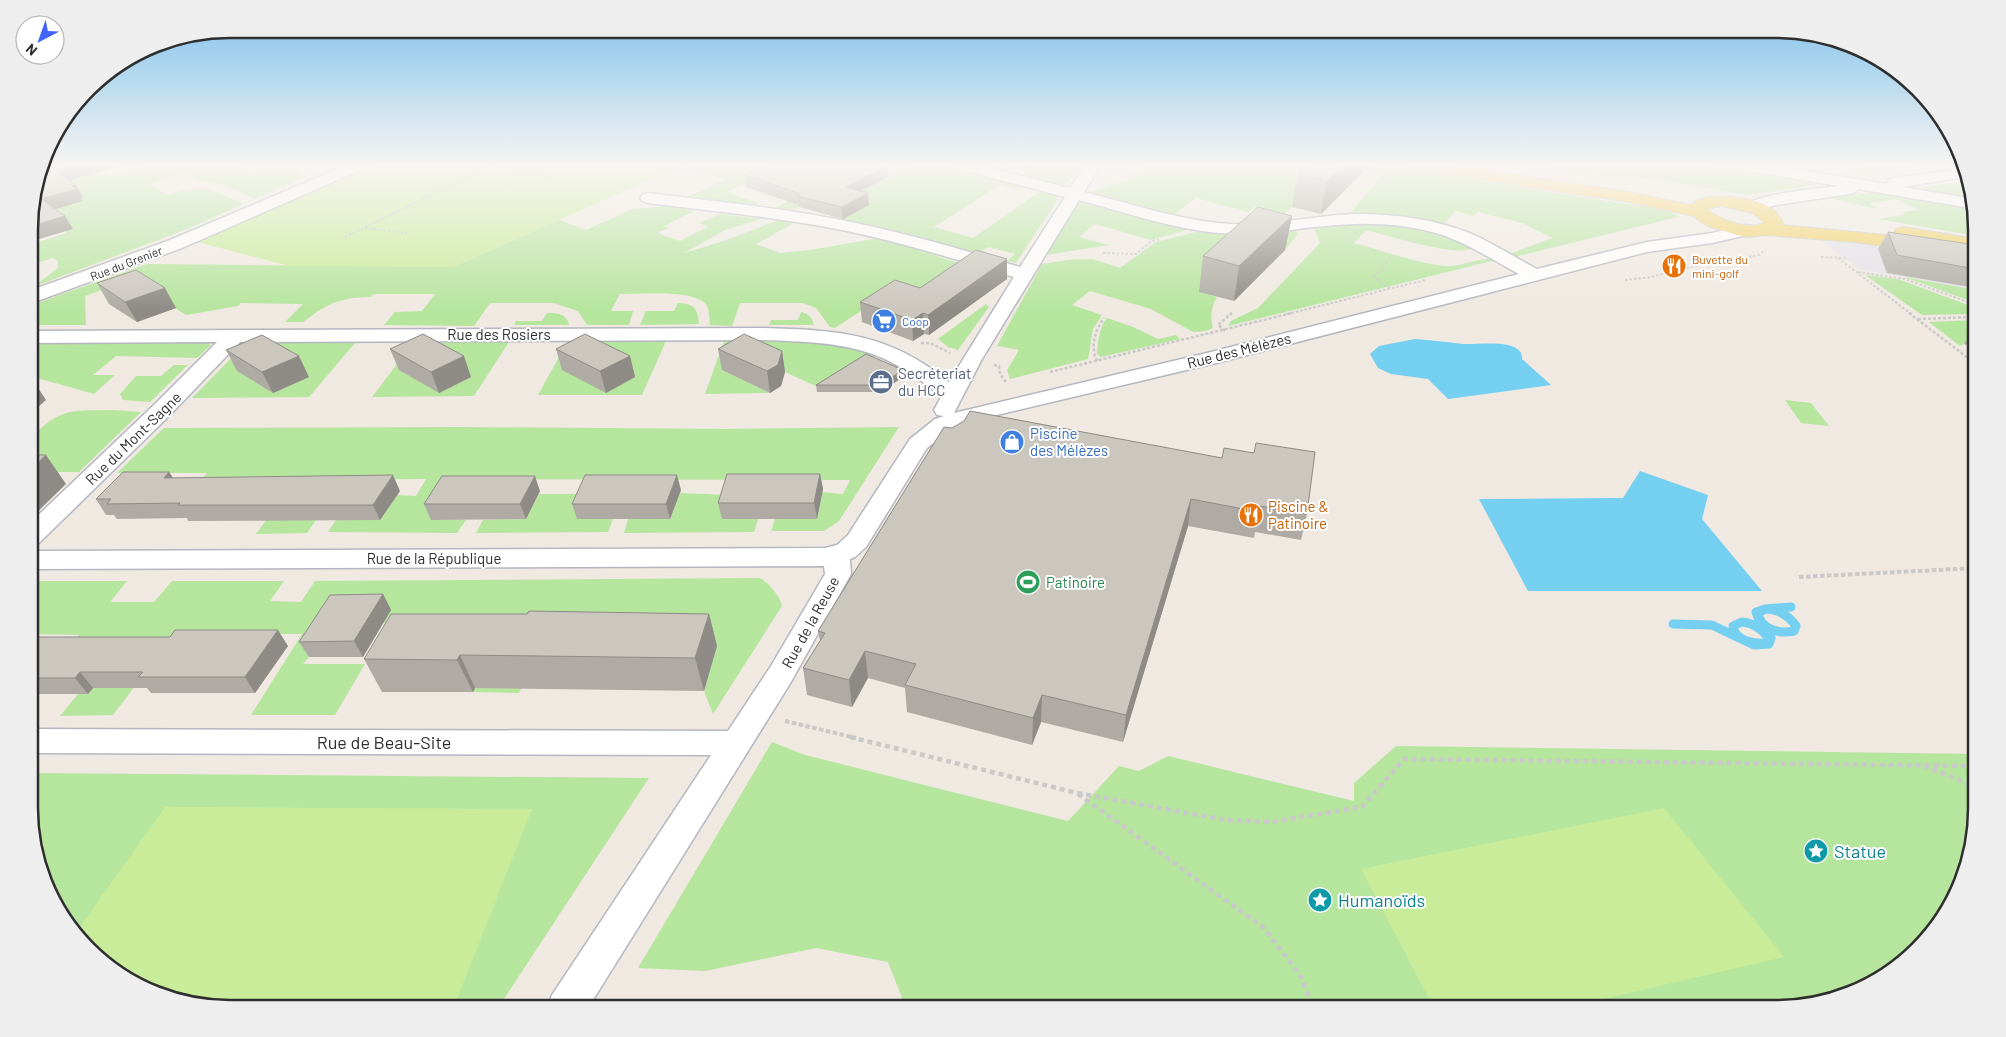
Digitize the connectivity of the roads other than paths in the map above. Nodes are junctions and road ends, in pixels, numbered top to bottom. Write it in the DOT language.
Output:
graph roads {
  1 [pos="247,213"];
  2 [pos="772,213"];
  3 [pos="1062,213"];
  4 [pos="1151,213"];
  5 [pos="1706,213"];
  6 [pos="1711,213"];
  7 [pos="1755,213"];
  8 [pos="1765,213"];
  9 [pos="1762,217"];
  10 [pos="1746,230"];
  11 [pos="1968,244"];
  12 [pos="1646,248"];
  13 [pos="1968,252"];
  14 [pos="1024,274"];
  15 [pos="1534,275"];
  16 [pos="38,295"];
  17 [pos="38,337"];
  18 [pos="234,338"];
  19 [pos="952,396"];
  20 [pos="943,424"];
  21 [pos="38,529"];
  22 [pos="837,554"];
  23 [pos="38,560"];
  24 [pos="38,741"];
  25 [pos="737,743"];
  26 [pos="571,1000"];
  1 -- 16 [label="street, Rue du Grenier"];
  2 -- 14 [label="street"];
  3 -- 14 [label="street"];
  4 -- 15 [label="street"];
  5 -- 12 [label="street, Rue des Mélèzes"];
  6 -- 10 [label="main road"];
  7 -- 9 [label="main road"];
  8 -- 9 [label="street"];
  9 -- 10 [label="main road"];
  9 -- 11 [label="main road"];
  9 -- 13 [label="main road"];
  10 -- 12 [label="street, Rue des Mélèzes"];
  12 -- 15 [label="street, Rue des Mélèzes"];
  14 -- 19 [label="street"];
  15 -- 20 [label="street, Rue des Mélèzes"];
  17 -- 18 [label="street, Rue des Rosiers"];
  18 -- 19 [label="street, Rue des Rosiers"];
  18 -- 21 [label="street, Rue du Mont-Sagne"];
  19 -- 20 [label="street"];
  20 -- 22 [label="street, Rue de la Reuse"];
  22 -- 23 [label="street, Rue de la République"];
  22 -- 25 [label="street, Rue de la Reuse"];
  24 -- 25 [label="street, Rue de Beau-Site"];
  25 -- 26 [label="street, Rue de la Reuse"];
}
